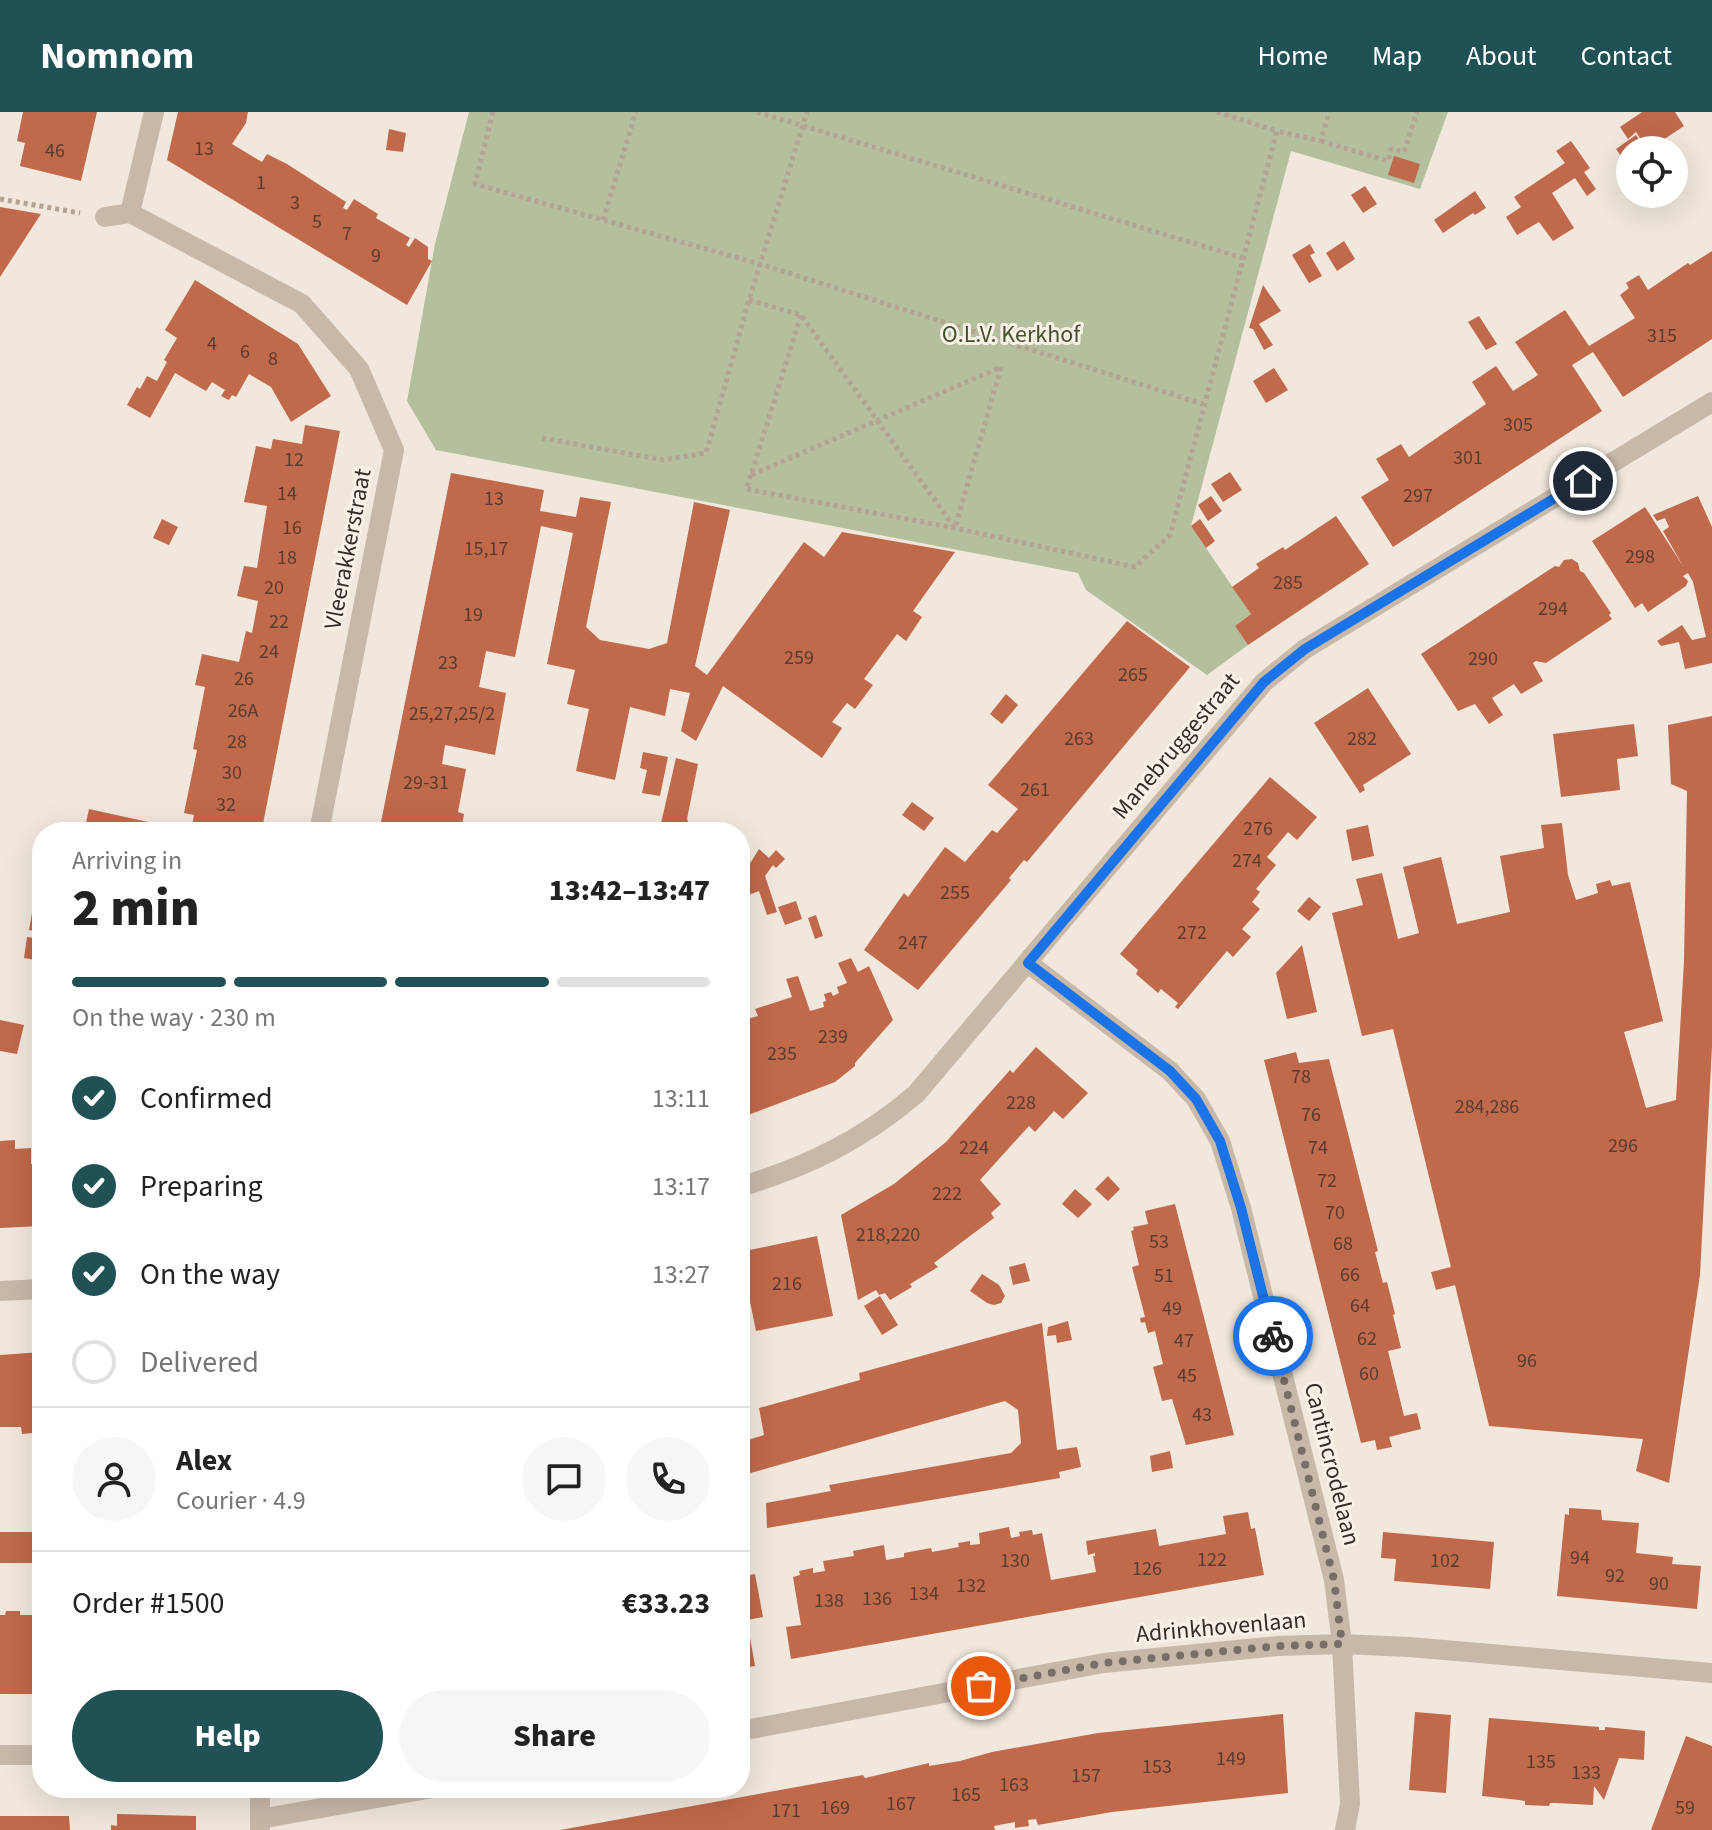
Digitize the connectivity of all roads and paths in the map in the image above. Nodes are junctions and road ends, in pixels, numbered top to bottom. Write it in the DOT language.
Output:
graph roads {
  1 [pos="154,112"];
  2 [pos="493,112"];
  3 [pos="636,112"];
  4 [pos="757,112"];
  5 [pos="807,112"];
  6 [pos="1217,112"];
  7 [pos="1329,112"];
  8 [pos="1417,112"];
  9 [pos="803,126"];
  10 [pos="1277,131"];
  11 [pos="1321,141"];
  12 [pos="0,199"];
  13 [pos="130,213"];
  14 [pos="105,217"];
  15 [pos="603,220"];
  16 [pos="1243,258"];
  17 [pos="760,264"];
  18 [pos="749,300"];
  19 [pos="801,315"];
  20 [pos="1712,402"];
  21 [pos="1203,404"];
  22 [pos="877,420"];
  23 [pos="542,438"];
  24 [pos="751,475"];
  25 [pos="955,528"];
  26 [pos="321,822"];
  27 [pos="1028,963"];
  28 [pos="750,1184"];
  29 [pos="32,1289"];
  30 [pos="0,1291"];
  31 [pos="1342,1644"];
  32 [pos="1712,1673"];
  33 [pos="750,1729"];
  34 [pos="0,1755"];
  35 [pos="32,1755"];
  36 [pos="260,1798"];
  37 [pos="385,1798"];
  38 [pos="260,1824"];
  39 [pos="1345,1830"];
  1 -- 13 [label="street"];
  2 -- 15 [label="path"];
  3 -- 15 [label="path"];
  4 -- 9 [label="path"];
  5 -- 9 [label="path"];
  6 -- 10 [label="path"];
  7 -- 11 [label="path"];
  8 -- 11 [label="path"];
  9 -- 16 [label="path"];
  9 -- 17 [label="path"];
  10 -- 11 [label="path"];
  10 -- 16 [label="path"];
  12 -- 14 [label="path"];
  13 -- 14 [label="street"];
  13 -- 26 [label="street, Vleerakkerstraat"];
  15 -- 17 [label="path"];
  16 -- 21 [label="path"];
  17 -- 18 [label="path"];
  17 -- 21 [label="path"];
  18 -- 19 [label="path"];
  18 -- 23 [label="path"];
  19 -- 22 [label="path"];
  19 -- 24 [label="path"];
  20 -- 27 [label="street, Manebruggestraat"];
  21 -- 25 [label="path"];
  22 -- 24 [label="path"];
  22 -- 25 [label="path"];
  22 -- 25 [label="path"];
  24 -- 25 [label="path"];
  27 -- 28 [label="street, Manebruggestraat"];
  27 -- 31 [label="street, Cantincrodelaan"];
  29 -- 30 [label="street"];
  31 -- 32 [label="street, Adrinkhovenlaan"];
  31 -- 33 [label="street, Adrinkhovenlaan"];
  31 -- 39 [label="street, Cantincrodelaan"];
  34 -- 35 [label="street"];
  36 -- 38 [label="street"];
  37 -- 38 [label="street"];
}
